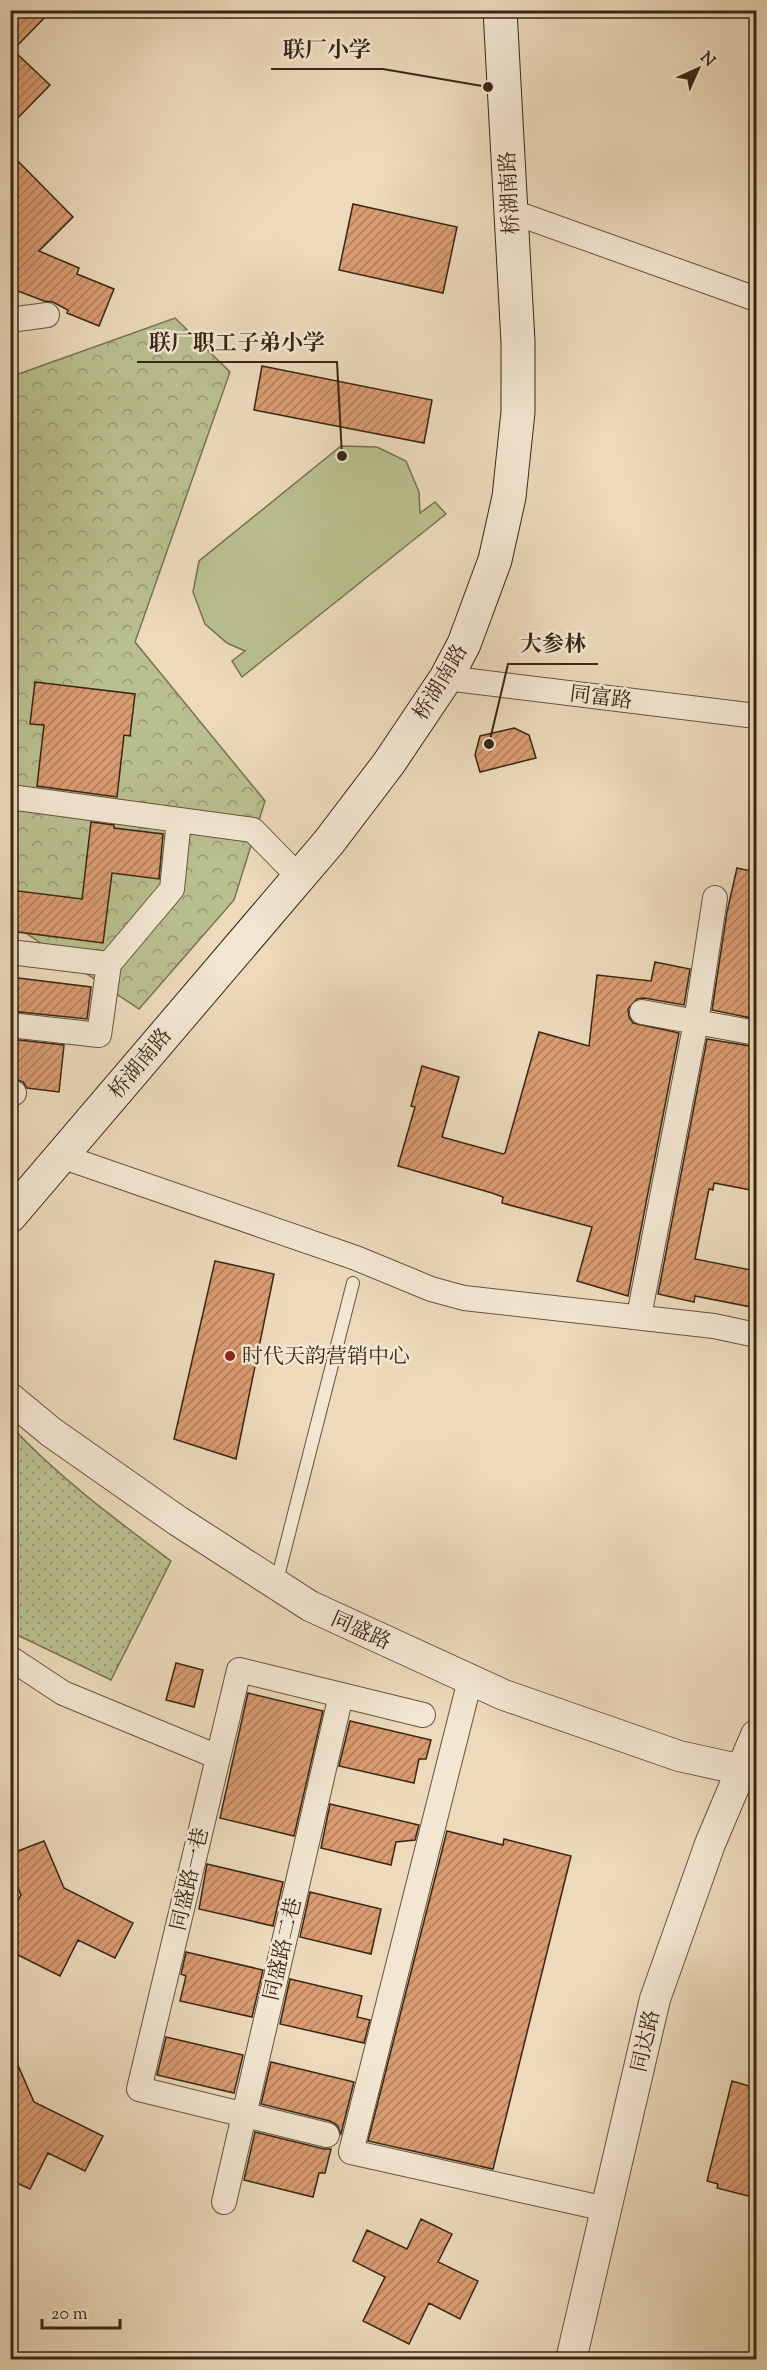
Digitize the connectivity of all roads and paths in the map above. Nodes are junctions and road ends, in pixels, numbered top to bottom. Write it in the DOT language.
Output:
graph roads {
  1 [pos="500,10"];
  2 [pos="510,211"];
  3 [pos="756,299"];
  4 [pos="47,315"];
  5 [pos="10,320"];
  6 [pos="446,678"];
  7 [pos="756,716"];
  8 [pos="10,797"];
  9 [pos="179,820"];
  10 [pos="298,877"];
  11 [pos="715,898"];
  12 [pos="10,952"];
  13 [pos="109,964"];
  14 [pos="642,1012"];
  15 [pos="696,1022"];
  16 [pos="10,1025"];
  17 [pos="756,1033"];
  18 [pos="61,1156"];
  19 [pos="10,1216"];
  20 [pos="353,1283"];
  21 [pos="639,1317"];
  22 [pos="756,1335"];
  23 [pos="10,1398"];
  24 [pos="276,1585"];
  25 [pos="10,1658"];
  26 [pos="467,1692"];
  27 [pos="341,1695"];
  28 [pos="423,1715"];
  29 [pos="756,1735"];
  30 [pos="218,1757"];
  31 [pos="749,1772"];
  32 [pos="244,2115"];
  33 [pos="327,2135"];
  34 [pos="224,2202"];
  35 [pos="606,2209"];
  36 [pos="571,2360"];
  1 -- 2 [label="main road, 桥湖南路"];
  2 -- 3 [label="street"];
  2 -- 6 [label="main road, 桥湖南路"];
  4 -- 5 [label="street"];
  6 -- 7 [label="street, 同富路"];
  6 -- 10 [label="main road, 桥湖南路"];
  8 -- 9 [label="street"];
  9 -- 10 [label="street"];
  9 -- 13 [label="street"];
  10 -- 18 [label="main road, 桥湖南路"];
  11 -- 15 [label="street"];
  12 -- 13 [label="street"];
  13 -- 16 [label="street"];
  14 -- 15 [label="street"];
  15 -- 17 [label="street"];
  15 -- 21 [label="street"];
  18 -- 19 [label="main road, 桥湖南路"];
  18 -- 21 [label="street"];
  20 -- 24 [label="lane"];
  21 -- 22 [label="street"];
  23 -- 24 [label="street, 同盛路"];
  24 -- 31 [label="street, 同盛路"];
  25 -- 30 [label="street"];
  26 -- 35 [label="street"];
  27 -- 28 [label="street"];
  27 -- 30 [label="street, 同盛路一巷"];
  27 -- 32 [label="street, 同盛路二巷"];
  29 -- 31 [label="street, 同达路"];
  30 -- 32 [label="street, 同盛路一巷"];
  31 -- 35 [label="street, 同达路"];
  32 -- 33 [label="street"];
  32 -- 34 [label="street, 同盛路二巷"];
  35 -- 36 [label="street, 同达路"];
}
